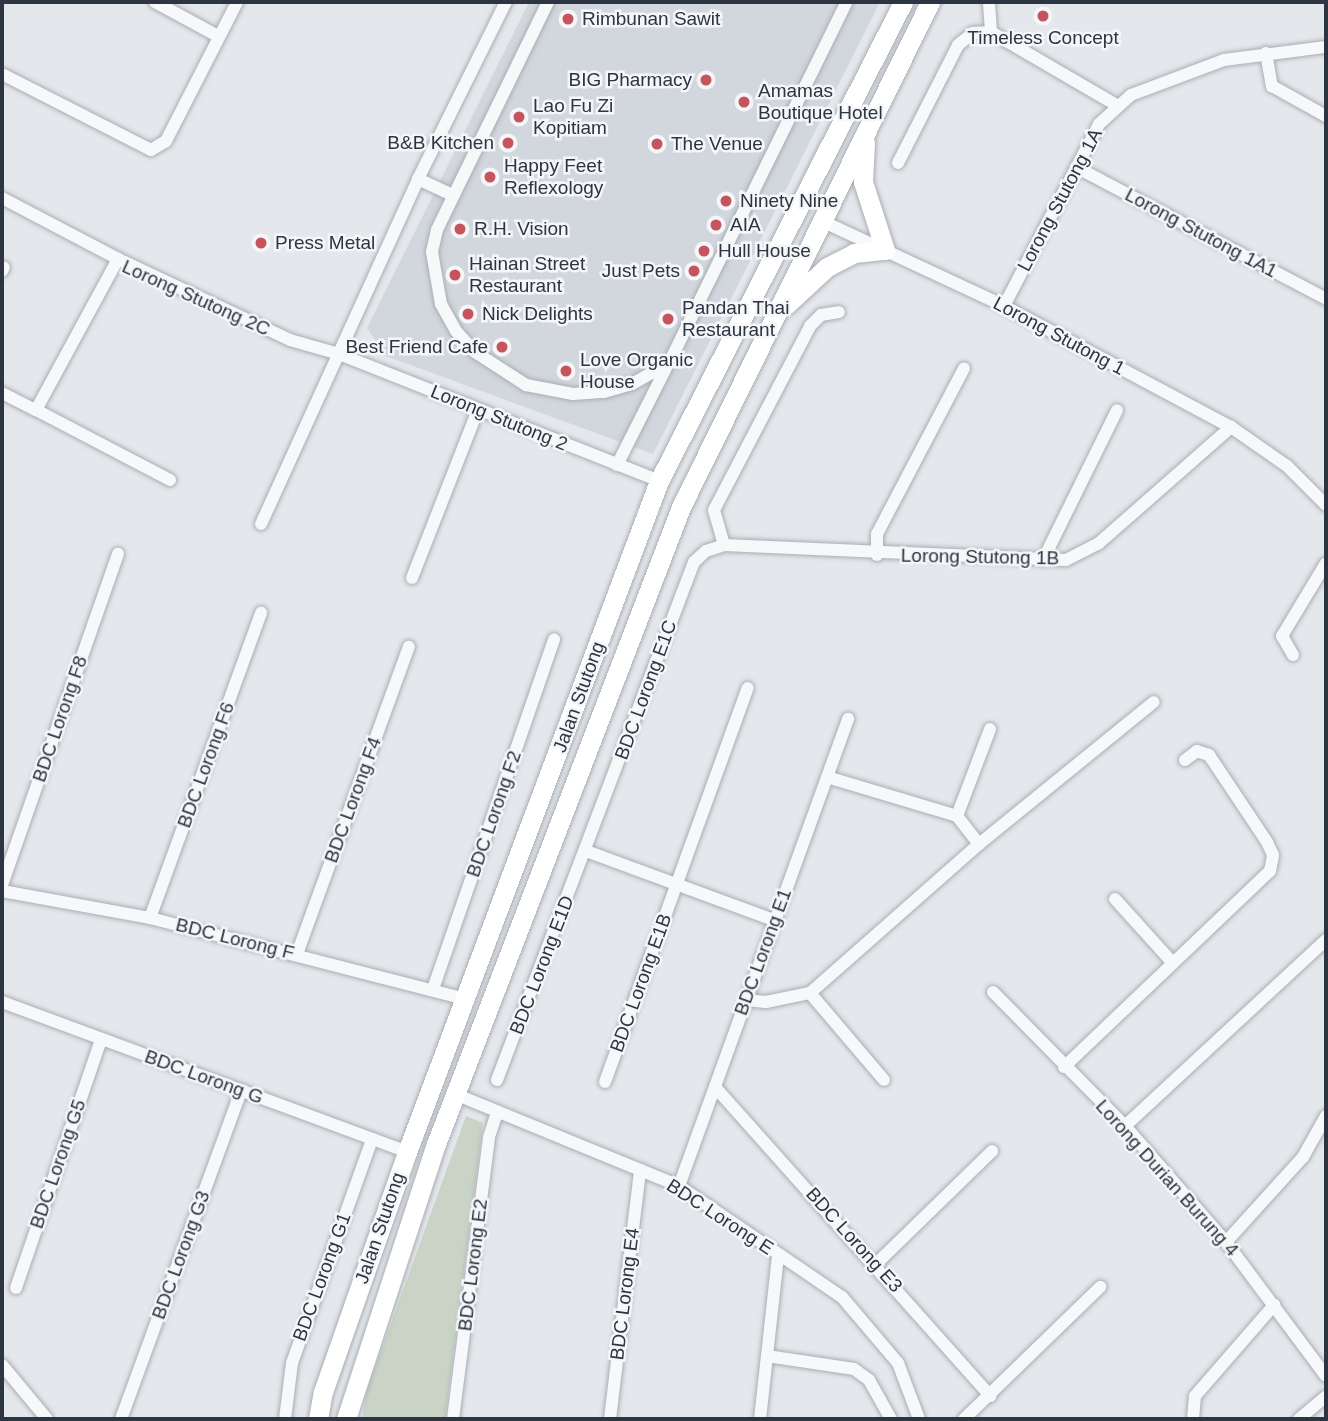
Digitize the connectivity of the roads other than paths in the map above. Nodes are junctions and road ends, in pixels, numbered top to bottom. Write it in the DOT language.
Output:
graph roads {
  1 [pos="155,2"];
  2 [pos="237,2"];
  3 [pos="506,2"];
  4 [pos="548,2"];
  5 [pos="847,2"];
  6 [pos="903,2"];
  7 [pos="930,2"];
  8 [pos="989,2"];
  9 [pos="991,32"];
  10 [pos="218,36"];
  11 [pos="1326,47"];
  12 [pos="1266,53"];
  13 [pos="2,74"];
  14 [pos="1118,106"];
  15 [pos="1326,116"];
  16 [pos="870,121"];
  17 [pos="898,163"];
  18 [pos="1076,167"];
  19 [pos="418,179"];
  20 [pos="453,195"];
  21 [pos="2,198"];
  22 [pos="822,221"];
  23 [pos="885,250"];
  24 [pos="118,259"];
  25 [pos="1326,299"];
  26 [pos="1004,306"];
  27 [pos="839,312"];
  28 [pos="762,335"];
  29 [pos="339,354"];
  30 [pos="669,363"];
  31 [pos="964,368"];
  32 [pos="709,383"];
  33 [pos="2,393"];
  34 [pos="36,410"];
  35 [pos="478,410"];
  36 [pos="1117,410"];
  37 [pos="1231,427"];
  38 [pos="617,465"];
  39 [pos="170,480"];
  40 [pos="659,481"];
  41 [pos="1326,505"];
  42 [pos="261,524"];
  43 [pos="724,545"];
  44 [pos="118,554"];
  45 [pos="877,555"];
  46 [pos="1043,560"];
  47 [pos="1326,563"];
  48 [pos="412,578"];
  49 [pos="261,613"];
  50 [pos="554,639"];
  51 [pos="409,647"];
  52 [pos="1293,655"];
  53 [pos="748,688"];
  54 [pos="1154,702"];
  55 [pos="848,719"];
  56 [pos="990,729"];
  57 [pos="1185,760"];
  58 [pos="827,777"];
  59 [pos="957,816"];
  60 [pos="979,844"];
  61 [pos="586,851"];
  62 [pos="2,885"];
  63 [pos="677,885"];
  64 [pos="2,891"];
  65 [pos="1115,899"];
  66 [pos="150,918"];
  67 [pos="774,920"];
  68 [pos="1326,940"];
  69 [pos="297,954"];
  70 [pos="1172,962"];
  71 [pos="433,989"];
  72 [pos="993,992"];
  73 [pos="810,993"];
  74 [pos="466,999"];
  75 [pos="746,1000"];
  76 [pos="2,1002"];
  77 [pos="101,1040"];
  78 [pos="1064,1067"];
  79 [pos="497,1080"];
  80 [pos="884,1080"];
  81 [pos="605,1082"];
  82 [pos="715,1087"];
  83 [pos="241,1091"];
  84 [pos="455,1094"];
  85 [pos="497,1112"];
  86 [pos="1326,1116"];
  87 [pos="1125,1126"];
  88 [pos="372,1139"];
  89 [pos="436,1144"];
  90 [pos="992,1151"];
  91 [pos="407,1152"];
  92 [pos="640,1170"];
  93 [pos="679,1186"];
  94 [pos="1226,1242"];
  95 [pos="778,1255"];
  96 [pos="876,1264"];
  97 [pos="1100,1287"];
  98 [pos="16,1288"];
  99 [pos="1274,1305"];
  100 [pos="767,1356"];
  101 [pos="4,1374"];
  102 [pos="1326,1376"];
  103 [pos="990,1396"];
  104 [pos="1326,1396"];
  105 [pos="47,1419"];
  106 [pos="121,1419"];
  107 [pos="285,1419"];
  108 [pos="318,1419"];
  109 [pos="346,1419"];
  110 [pos="453,1419"];
  111 [pos="610,1419"];
  112 [pos="760,1419"];
  113 [pos="891,1419"];
  114 [pos="919,1419"];
  115 [pos="964,1419"];
  116 [pos="1193,1419"];
  117 [pos="1299,1419"];
  1 -- 10 [label="street"];
  2 -- 10 [label="street"];
  3 -- 19 [label="street"];
  4 -- 20 [label="street"];
  5 -- 30 [label="street"];
  6 -- 32 [label="main road, Jalan Stutong"];
  7 -- 16 [label="main road, Jalan Stutong"];
  8 -- 9 [label="street"];
  9 -- 14 [label="street"];
  9 -- 17 [label="street"];
  10 -- 13 [label="street"];
  11 -- 12 [label="street, Lorong Stutong 1A"];
  12 -- 14 [label="street, Lorong Stutong 1A"];
  12 -- 15 [label="street"];
  14 -- 18 [label="street, Lorong Stutong 1A"];
  16 -- 22 [label="main road, Jalan Stutong"];
  16 -- 23 [label="main road"];
  18 -- 25 [label="street, Lorong Stutong 1A1"];
  18 -- 26 [label="street, Lorong Stutong 1A"];
  19 -- 20 [label="street"];
  19 -- 29 [label="street"];
  20 -- 30 [label="street"];
  21 -- 24 [label="street"];
  22 -- 23 [label="street, Lorong Stutong 1"];
  22 -- 28 [label="main road, Jalan Stutong"];
  22 -- 32 [label="main road"];
  23 -- 26 [label="street, Lorong Stutong 1"];
  23 -- 28 [label="main road"];
  24 -- 29 [label="street, Lorong Stutong 2C"];
  24 -- 34 [label="street, Lorong Stutong 2C"];
  26 -- 37 [label="street, Lorong Stutong 1"];
  27 -- 43 [label="street"];
  28 -- 84 [label="main road, Jalan Stutong"];
  29 -- 35 [label="street, Lorong Stutong 2"];
  29 -- 42 [label="street"];
  30 -- 38 [label="street"];
  31 -- 45 [label="street"];
  32 -- 40 [label="main road, Jalan Stutong"];
  33 -- 34 [label="street"];
  34 -- 39 [label="street"];
  35 -- 38 [label="street, Lorong Stutong 2"];
  35 -- 48 [label="street"];
  36 -- 46 [label="street"];
  37 -- 41 [label="street, Lorong Stutong 1"];
  37 -- 46 [label="street, Lorong Stutong 1B"];
  38 -- 40 [label="street, Lorong Stutong 2"];
  40 -- 74 [label="main road, Jalan Stutong"];
  43 -- 45 [label="street, Lorong Stutong 1B"];
  43 -- 61 [label="street, BDC Lorong E1C"];
  44 -- 62 [label="street, BDC Lorong F8"];
  45 -- 46 [label="street, Lorong Stutong 1B"];
  47 -- 52 [label="street"];
  49 -- 66 [label="street, BDC Lorong F6"];
  50 -- 71 [label="street, BDC Lorong F2"];
  51 -- 69 [label="street, BDC Lorong F4"];
  53 -- 63 [label="street, BDC Lorong E1B"];
  54 -- 60 [label="street"];
  55 -- 58 [label="street, BDC Lorong E1"];
  56 -- 59 [label="street"];
  57 -- 70 [label="street"];
  58 -- 59 [label="street"];
  58 -- 67 [label="street, BDC Lorong E1"];
  59 -- 60 [label="street"];
  60 -- 73 [label="street"];
  61 -- 63 [label="street"];
  61 -- 79 [label="street, BDC Lorong E1D"];
  63 -- 67 [label="street"];
  63 -- 81 [label="street, BDC Lorong E1B"];
  64 -- 66 [label="street, BDC Lorong F"];
  65 -- 70 [label="street"];
  66 -- 69 [label="street, BDC Lorong F"];
  67 -- 75 [label="street, BDC Lorong E1"];
  68 -- 87 [label="street"];
  69 -- 71 [label="street, BDC Lorong F"];
  70 -- 78 [label="street"];
  71 -- 74 [label="street, BDC Lorong F"];
  72 -- 78 [label="street, Lorong Durian Burung 4"];
  73 -- 75 [label="street"];
  73 -- 80 [label="street"];
  74 -- 91 [label="main road, Jalan Stutong"];
  75 -- 82 [label="street, BDC Lorong E1"];
  76 -- 77 [label="street, BDC Lorong G"];
  77 -- 83 [label="street, BDC Lorong G"];
  77 -- 98 [label="street, BDC Lorong G5"];
  78 -- 87 [label="street, Lorong Durian Burung 4"];
  82 -- 93 [label="street, BDC Lorong E1"];
  82 -- 96 [label="street, BDC Lorong E3"];
  83 -- 88 [label="street, BDC Lorong G"];
  83 -- 106 [label="street, BDC Lorong G3"];
  84 -- 85 [label="street, BDC Lorong E"];
  84 -- 89 [label="main road, Jalan Stutong"];
  85 -- 92 [label="street, BDC Lorong E"];
  85 -- 110 [label="street, BDC Lorong E2"];
  86 -- 94 [label="street"];
  87 -- 94 [label="street, Lorong Durian Burung 4"];
  88 -- 91 [label="street, BDC Lorong G"];
  88 -- 107 [label="street, BDC Lorong G1"];
  89 -- 91 [label="main road"];
  89 -- 109 [label="main road, Jalan Stutong"];
  90 -- 96 [label="street"];
  91 -- 108 [label="main road, Jalan Stutong"];
  92 -- 93 [label="street, BDC Lorong E"];
  92 -- 111 [label="street, BDC Lorong E4"];
  93 -- 95 [label="street, BDC Lorong E"];
  94 -- 99 [label="street, Lorong Durian Burung 4"];
  95 -- 100 [label="street"];
  95 -- 114 [label="street, BDC Lorong E"];
  96 -- 103 [label="street, BDC Lorong E3"];
  97 -- 103 [label="street"];
  99 -- 102 [label="street, Lorong Durian Burung 4"];
  99 -- 116 [label="street"];
  100 -- 112 [label="street"];
  100 -- 113 [label="street"];
  101 -- 105 [label="street"];
  103 -- 115 [label="street"];
  104 -- 117 [label="street"];
}
